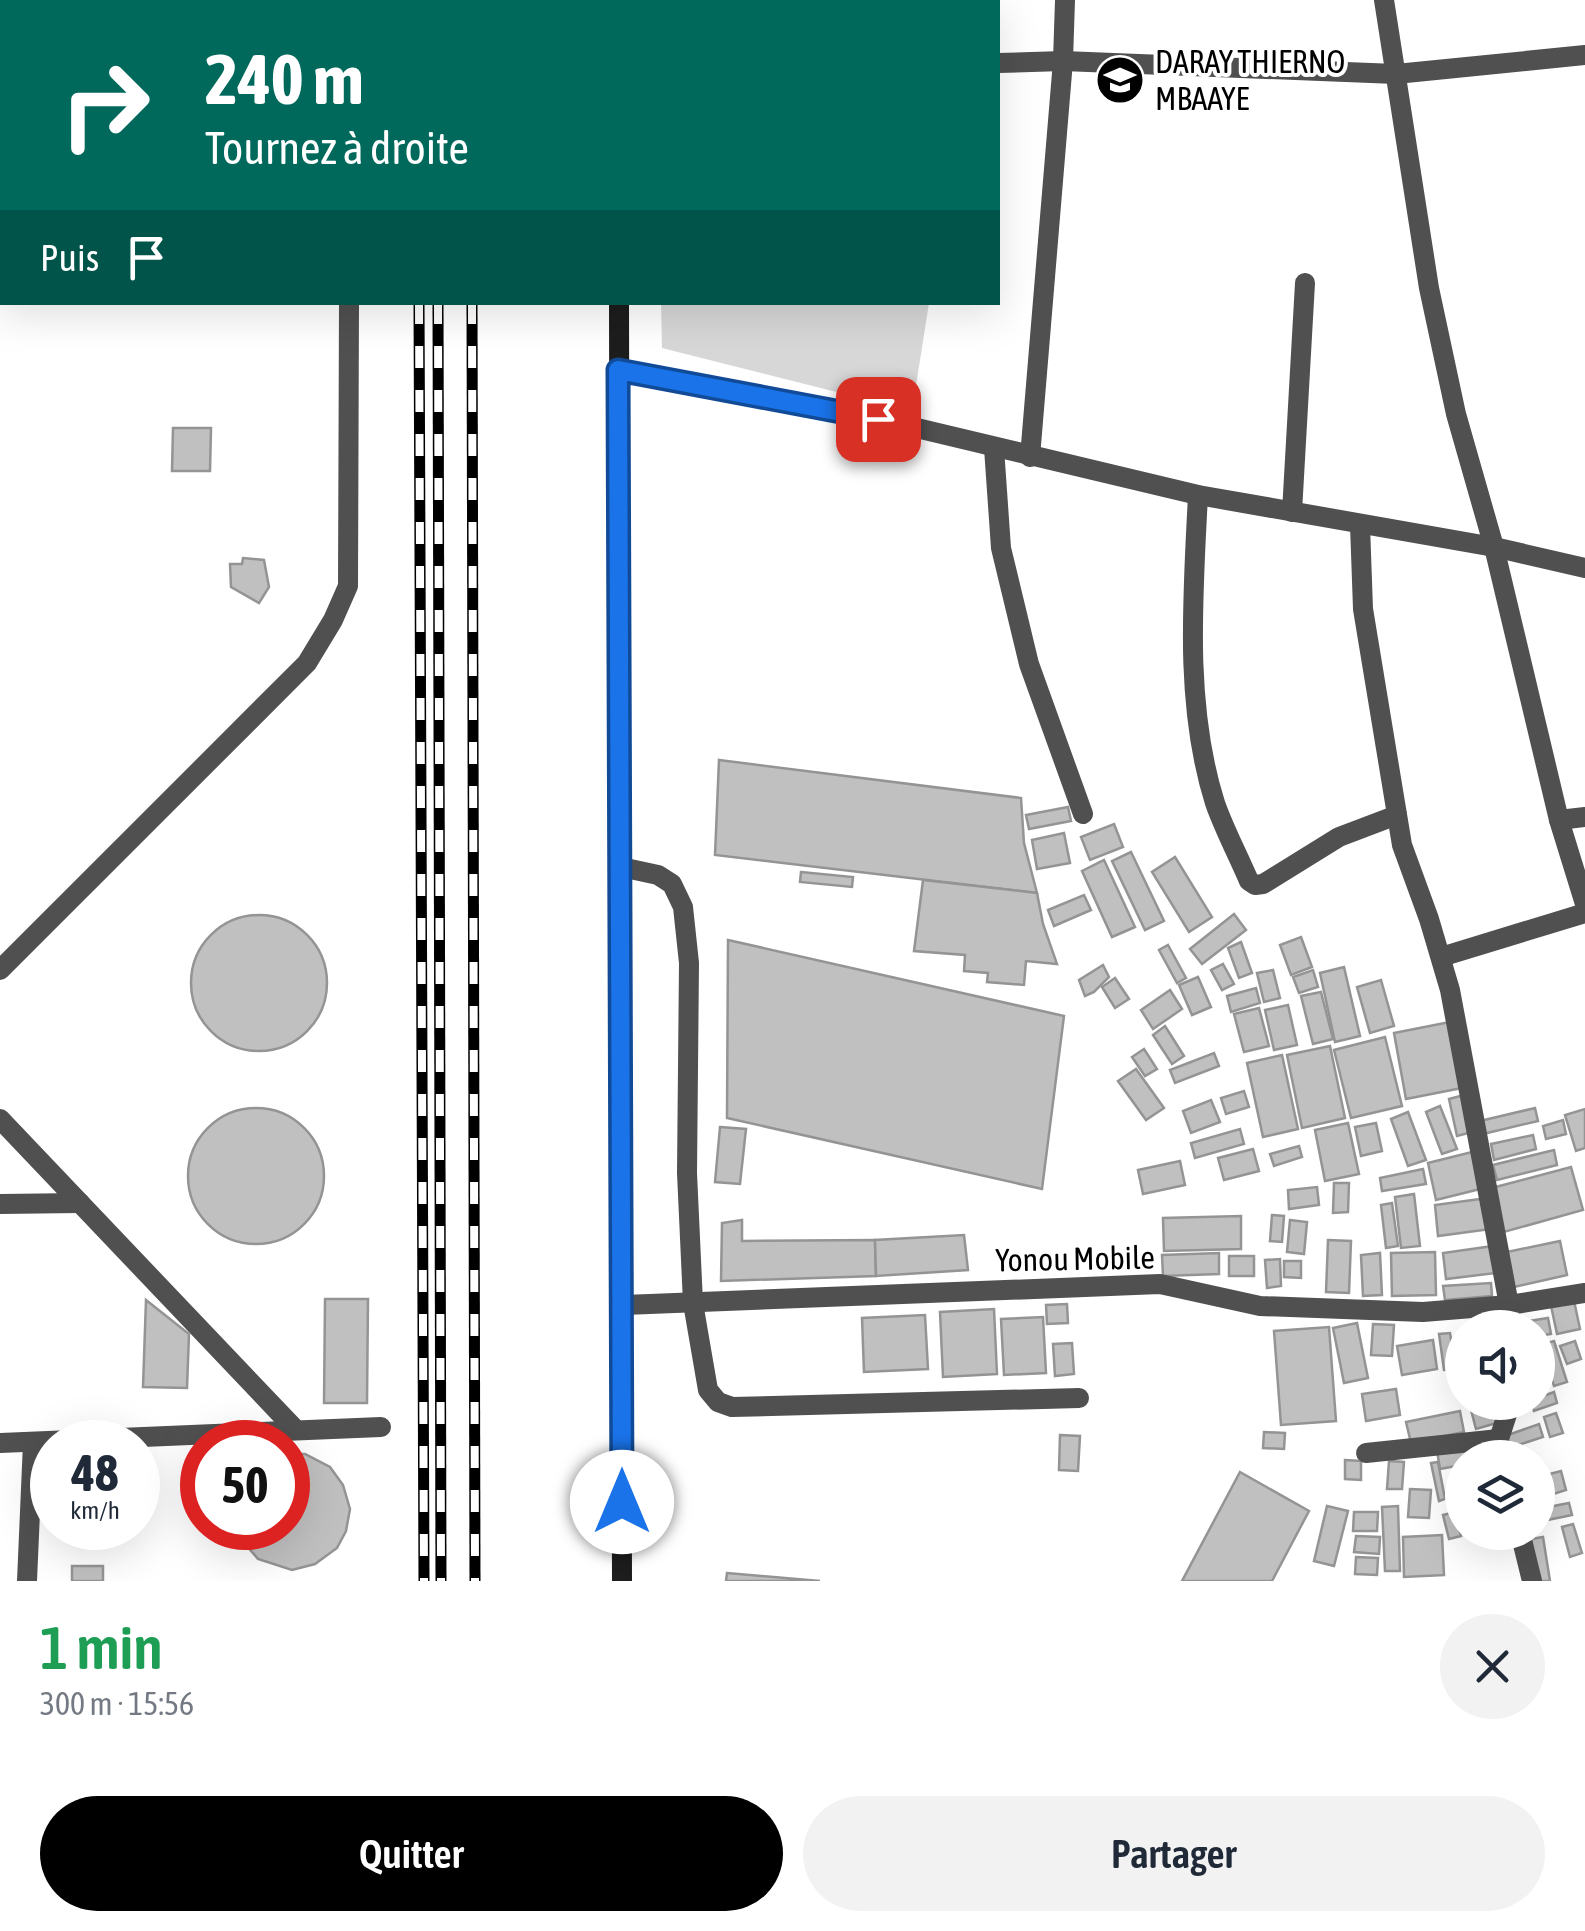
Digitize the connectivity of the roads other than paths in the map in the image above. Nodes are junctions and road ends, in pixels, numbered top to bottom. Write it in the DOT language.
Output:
graph roads {
  1 [pos="1065,0"];
  2 [pos="1384,0"];
  3 [pos="1585,54"];
  4 [pos="1064,61"];
  5 [pos="1000,63"];
  6 [pos="1396,74"];
  7 [pos="1305,283"];
  8 [pos="349,305"];
  9 [pos="618,305"];
  10 [pos="618,370"];
  11 [pos="994,448"];
  12 [pos="1030,456"];
  13 [pos="1198,495"];
  14 [pos="1292,512"];
  15 [pos="1360,525"];
  16 [pos="1494,547"];
  17 [pos="1585,568"];
  18 [pos="1083,814"];
  19 [pos="1397,815"];
  20 [pos="1585,817"];
  21 [pos="1559,820"];
  22 [pos="621,867"];
  23 [pos="1585,904"];
  24 [pos="1585,914"];
  25 [pos="1441,956"];
  26 [pos="0,970"];
  27 [pos="0,1119"];
  28 [pos="80,1203"];
  29 [pos="0,1204"];
  30 [pos="1585,1293"];
  31 [pos="693,1303"];
  32 [pos="624,1305"];
  33 [pos="1509,1305"];
  34 [pos="1509,1310"];
  35 [pos="1079,1398"];
  36 [pos="287,1420"];
  37 [pos="310,1428"];
  38 [pos="381,1428"];
  39 [pos="0,1442"];
  40 [pos="30,1442"];
  41 [pos="1445,1450"];
  42 [pos="1366,1453"];
  43 [pos="30,1525"];
  44 [pos="1524,1550"];
  45 [pos="28,1581"];
  46 [pos="622,1581"];
  47 [pos="1532,1581"];
  1 -- 4 [label="street"];
  2 -- 6 [label="street"];
  3 -- 6 [label="street"];
  4 -- 5 [label="street"];
  4 -- 6 [label="street"];
  4 -- 12 [label="street"];
  6 -- 16 [label="street"];
  7 -- 14 [label="street"];
  8 -- 26 [label="street"];
  9 -- 10 [label="main road"];
  10 -- 11 [label="street"];
  10 -- 22 [label="main road"];
  11 -- 12 [label="street"];
  11 -- 18 [label="street"];
  12 -- 13 [label="street"];
  13 -- 14 [label="street"];
  13 -- 19 [label="street"];
  14 -- 15 [label="street"];
  15 -- 16 [label="street"];
  15 -- 19 [label="street"];
  16 -- 17 [label="street"];
  16 -- 21 [label="street"];
  19 -- 25 [label="street"];
  20 -- 21 [label="street"];
  21 -- 23 [label="street"];
  22 -- 31 [label="street"];
  22 -- 32 [label="main road"];
  24 -- 25 [label="street"];
  25 -- 33 [label="street"];
  27 -- 28 [label="street"];
  28 -- 29 [label="street"];
  28 -- 36 [label="street"];
  30 -- 33 [label="street, Yonou Mobile"];
  31 -- 32 [label="street, Yonou Mobile"];
  31 -- 33 [label="street, Yonou Mobile"];
  31 -- 35 [label="street"];
  32 -- 46 [label="main road"];
  33 -- 34 [label="street"];
  37 -- 38 [label="street"];
  39 -- 40 [label="street"];
  41 -- 42 [label="street"];
  43 -- 45 [label="street"];
  44 -- 47 [label="street"];
}
